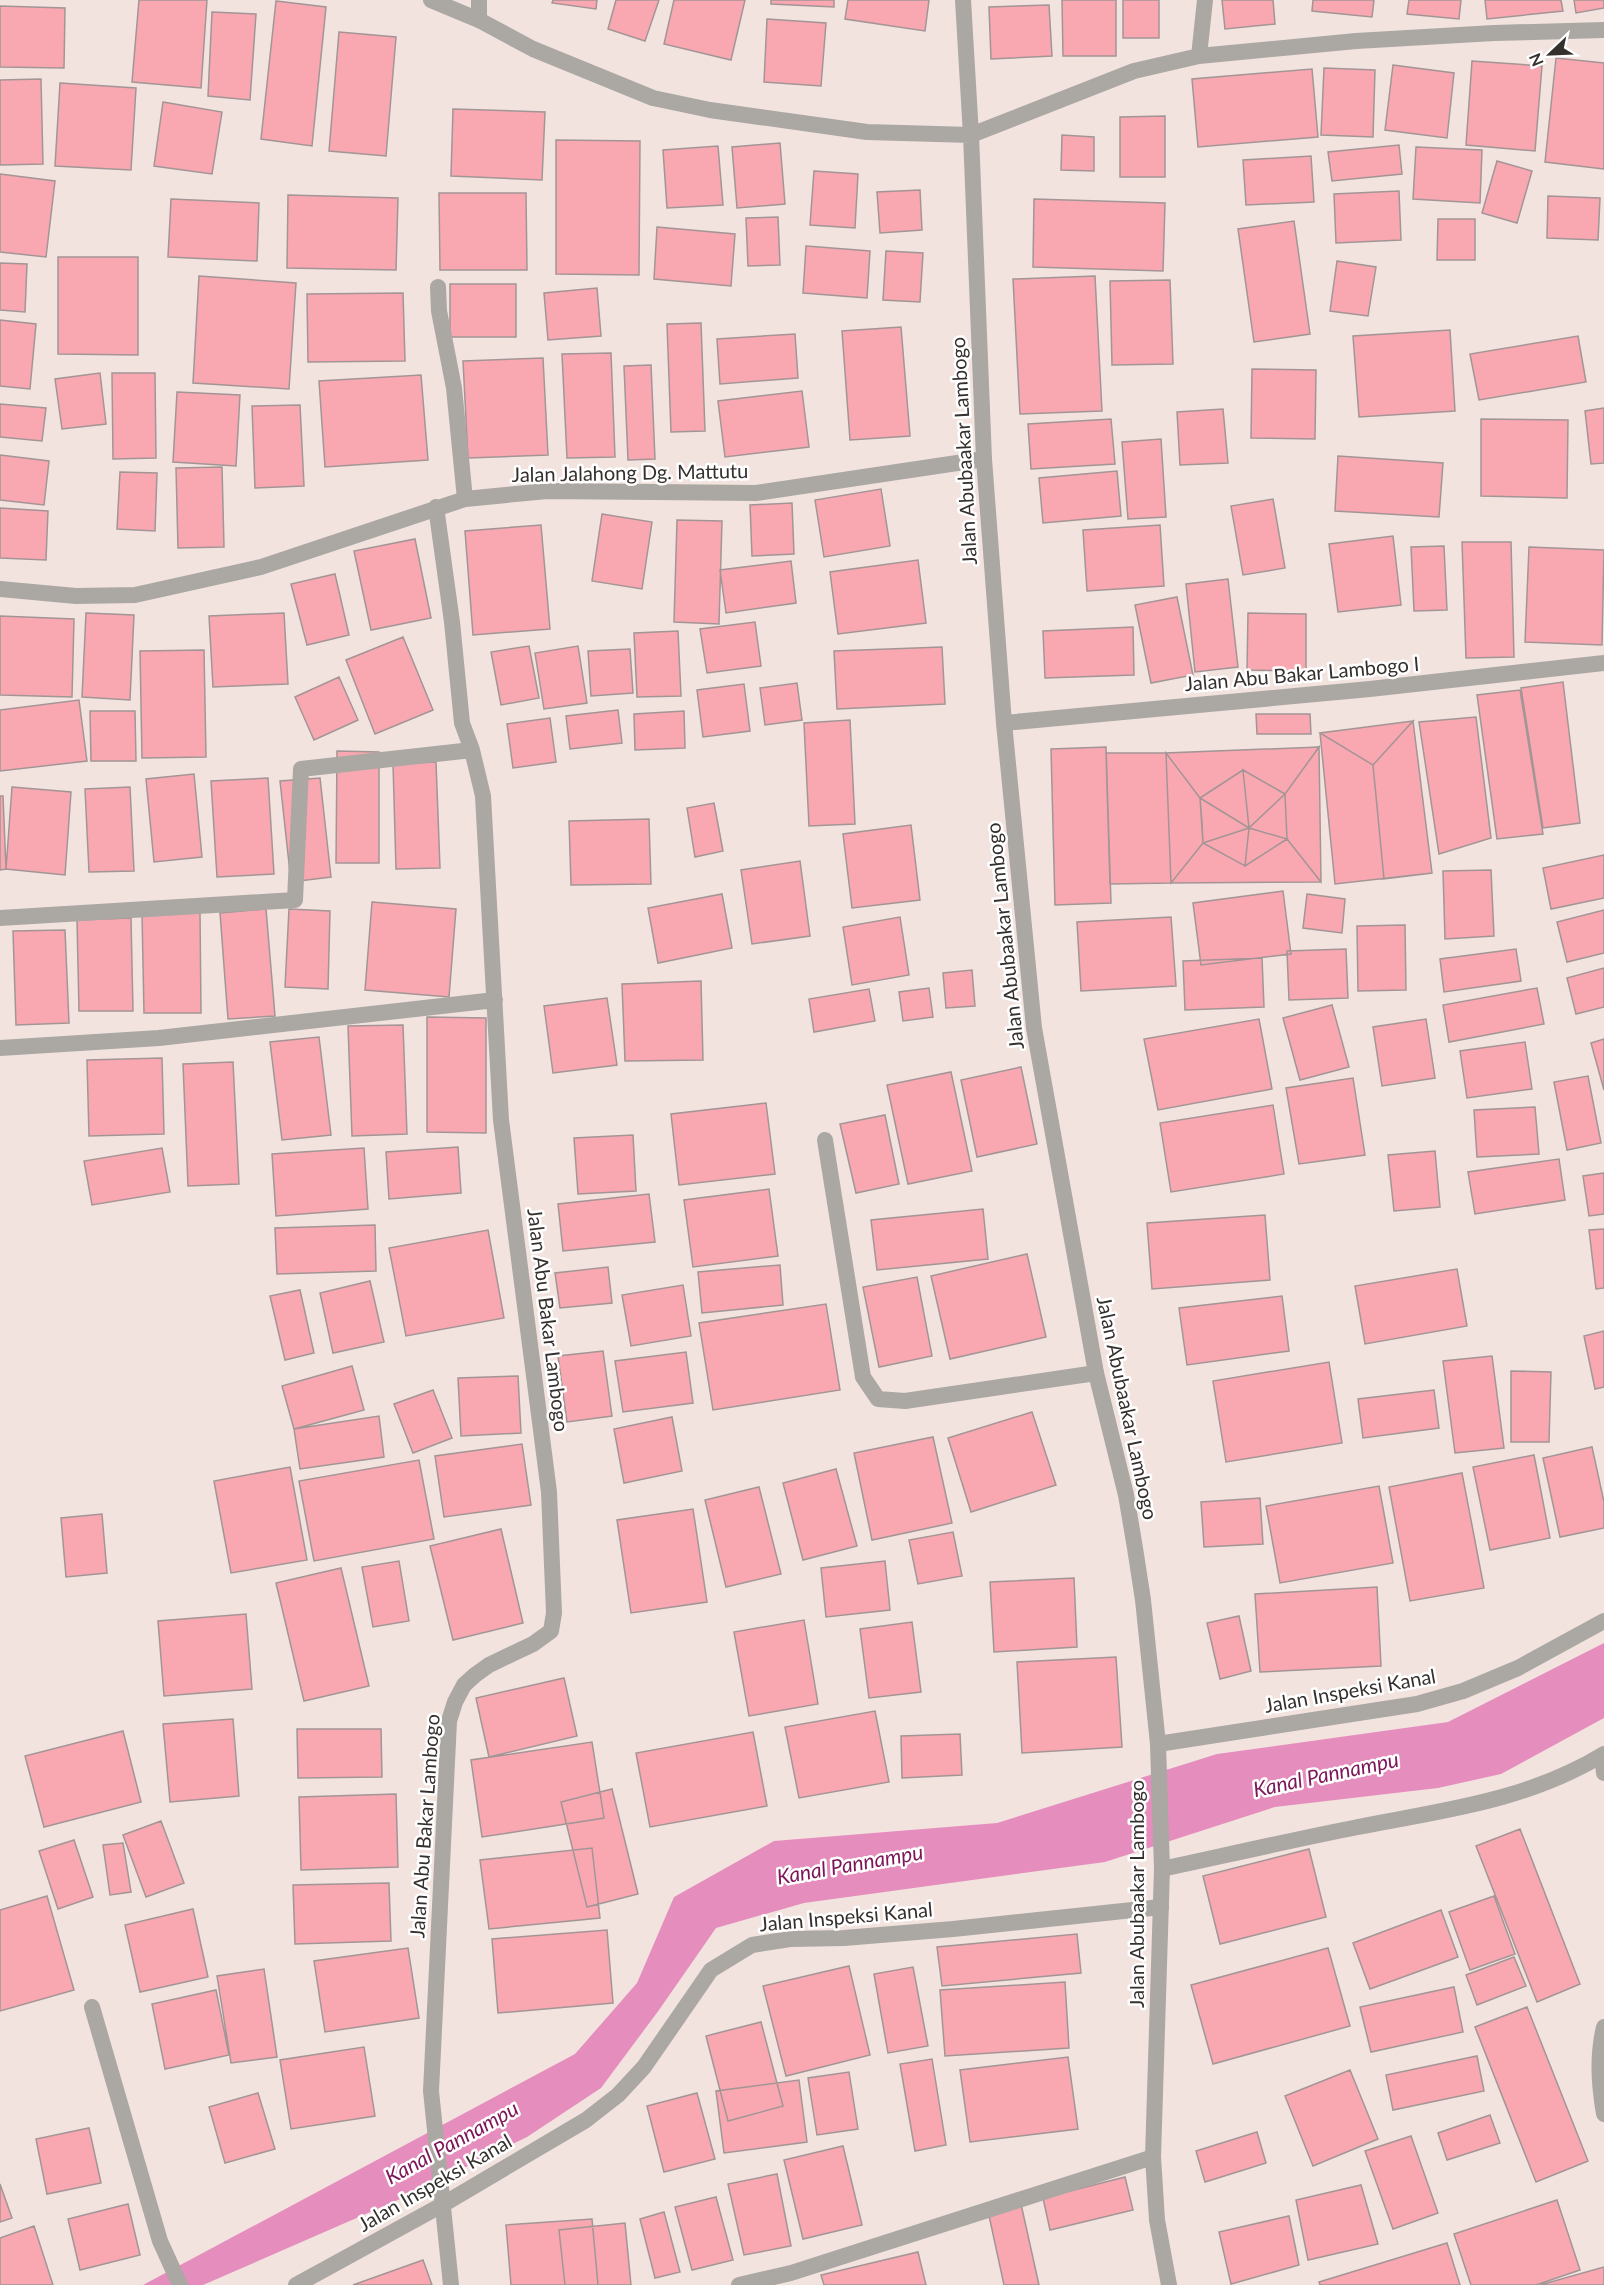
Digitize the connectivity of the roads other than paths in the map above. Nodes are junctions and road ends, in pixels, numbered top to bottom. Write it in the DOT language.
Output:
graph roads {
  1 [pos="431,0"];
  2 [pos="479,0"];
  3 [pos="963,0"];
  4 [pos="1205,0"];
  5 [pos="479,20"];
  6 [pos="1604,30"];
  7 [pos="1199,56"];
  8 [pos="970,135"];
  9 [pos="438,287"];
  10 [pos="984,459"];
  11 [pos="465,499"];
  12 [pos="436,507"];
  13 [pos="0,589"];
  14 [pos="1604,663"];
  15 [pos="1004,723"];
  16 [pos="472,750"];
  17 [pos="0,918"];
  18 [pos="495,1000"];
  19 [pos="0,1047"];
  20 [pos="825,1140"];
  21 [pos="1096,1373"];
  22 [pos="1604,1621"];
  23 [pos="1158,1744"];
  24 [pos="1603,1754"];
  25 [pos="1604,1773"];
  26 [pos="1162,1869"];
  27 [pos="1161,1907"];
  28 [pos="92,2007"];
  29 [pos="1604,2027"];
  30 [pos="1604,2114"];
  31 [pos="1153,2157"];
  32 [pos="442,2205"];
  33 [pos="180,2285"];
  34 [pos="296,2285"];
  35 [pos="451,2285"];
  36 [pos="738,2285"];
  37 [pos="1169,2285"];
  1 -- 5 [label="street"];
  2 -- 5 [label="street"];
  3 -- 8 [label="street, Jalan Abubaakar Lambogo"];
  4 -- 7 [label="street"];
  5 -- 8 [label="street"];
  6 -- 7 [label="street"];
  7 -- 8 [label="street"];
  8 -- 10 [label="street, Jalan Abubaakar Lambogo"];
  9 -- 11 [label="street"];
  10 -- 11 [label="street, Jalan Jalahong Dg. Mattutu"];
  10 -- 15 [label="street, Jalan Abubaakar Lambogo"];
  11 -- 12 [label="street, Jalan Jalahong Dg. Mattutu"];
  12 -- 13 [label="street, Jalan Jalahong Dg. Mattutu"];
  12 -- 16 [label="street, Jalan Abu Bakar Lambogo"];
  14 -- 15 [label="street, Jalan Abu Bakar Lambogo I"];
  15 -- 21 [label="street, Jalan Abubaakar Lambogo"];
  16 -- 17 [label="street"];
  16 -- 18 [label="street, Jalan Abu Bakar Lambogo"];
  18 -- 19 [label="street"];
  18 -- 32 [label="street, Jalan Abu Bakar Lambogo"];
  20 -- 21 [label="street"];
  21 -- 23 [label="street, Jalan Abubaakar Lambogo"];
  22 -- 23 [label="street, Jalan Inspeksi Kanal"];
  23 -- 26 [label="street, Jalan Abubaakar Lambogo"];
  24 -- 25 [label="street"];
  24 -- 26 [label="street"];
  26 -- 27 [label="street, Jalan Abubaakar Lambogo"];
  27 -- 31 [label="street, Jalan Abubaakar Lambogo"];
  27 -- 32 [label="street, Jalan Inspeksi Kanal"];
  28 -- 33 [label="street"];
  29 -- 30 [label="street"];
  31 -- 36 [label="street"];
  31 -- 37 [label="street, Jalan Abubaakar Lambogo"];
  32 -- 34 [label="street, Jalan Inspeksi Kanal"];
  32 -- 35 [label="street, Jalan Abu Bakar Lambogo"];
}
